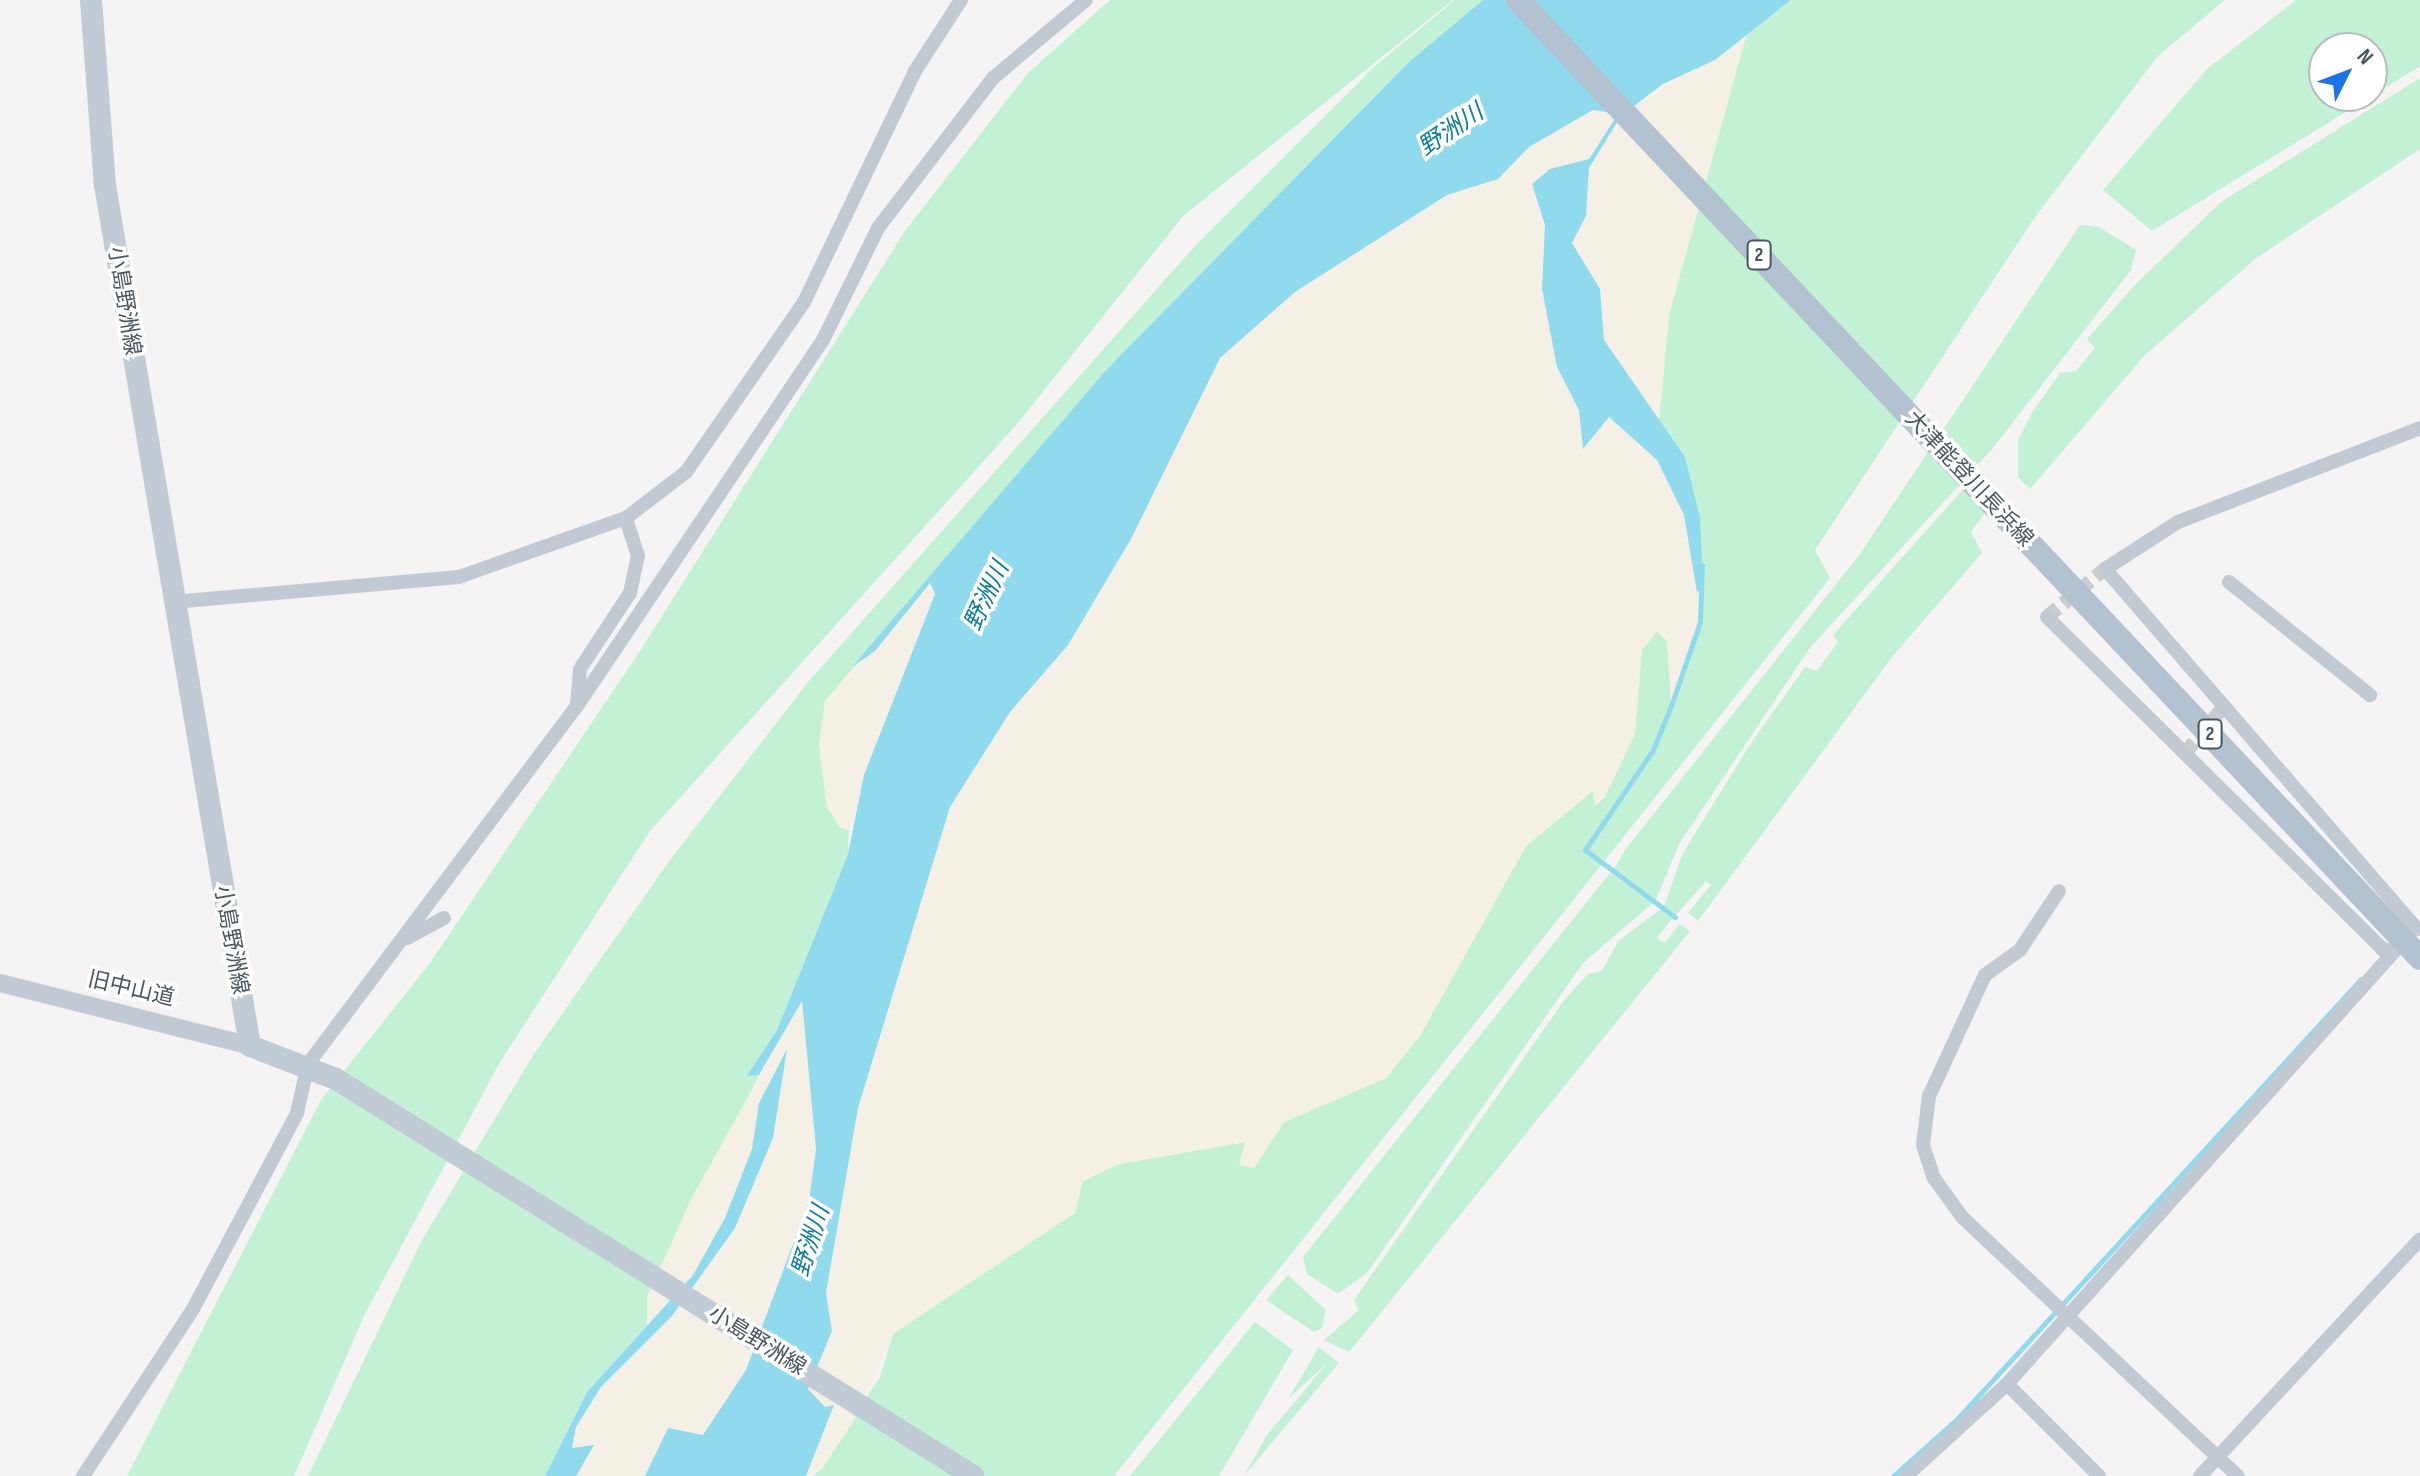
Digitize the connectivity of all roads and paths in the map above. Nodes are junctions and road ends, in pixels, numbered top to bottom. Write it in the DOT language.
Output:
graph roads {
  1 [pos="91,0"];
  2 [pos="961,0"];
  3 [pos="1086,0"];
  4 [pos="1518,0"];
  5 [pos="2420,428"];
  6 [pos="626,518"];
  7 [pos="2229,582"];
  8 [pos="173,602"];
  9 [pos="2047,617"];
  10 [pos="2370,695"];
  11 [pos="577,706"];
  12 [pos="2059,891"];
  13 [pos="444,918"];
  14 [pos="403,940"];
  15 [pos="2411,941"];
  16 [pos="0,983"];
  17 [pos="250,1046"];
  18 [pos="308,1064"];
  19 [pos="2420,1239"];
  20 [pos="2061,1310"];
  21 [pos="2007,1384"];
  22 [pos="2218,1457"];
  23 [pos="2081,1469"];
  24 [pos="83,1476"];
  25 [pos="973,1476"];
  26 [pos="1906,1476"];
  27 [pos="2099,1476"];
  28 [pos="2200,1476"];
  29 [pos="2238,1476"];
  1 -- 8 [label="main road, 小島野洲線"];
  2 -- 6 [label="street"];
  3 -- 11 [label="street"];
  4 -- 15 [label="main road, 大津能登川長浜線 / 2"];
  5 -- 15 [label="street"];
  6 -- 8 [label="street"];
  6 -- 11 [label="street"];
  7 -- 10 [label="street"];
  8 -- 17 [label="main road, 小島野洲線"];
  9 -- 15 [label="street"];
  11 -- 14 [label="street"];
  12 -- 20 [label="street"];
  13 -- 14 [label="street"];
  14 -- 18 [label="street"];
  15 -- 20 [label="street"];
  16 -- 17 [label="street, 旧中山道"];
  17 -- 18 [label="main road, 小島野洲線"];
  18 -- 24 [label="street"];
  18 -- 25 [label="main road, 小島野洲線"];
  19 -- 22 [label="street"];
  20 -- 21 [label="street"];
  20 -- 22 [label="street"];
  21 -- 23 [label="street"];
  21 -- 26 [label="street"];
  22 -- 28 [label="street"];
  22 -- 29 [label="street"];
  23 -- 27 [label="street"];
}
